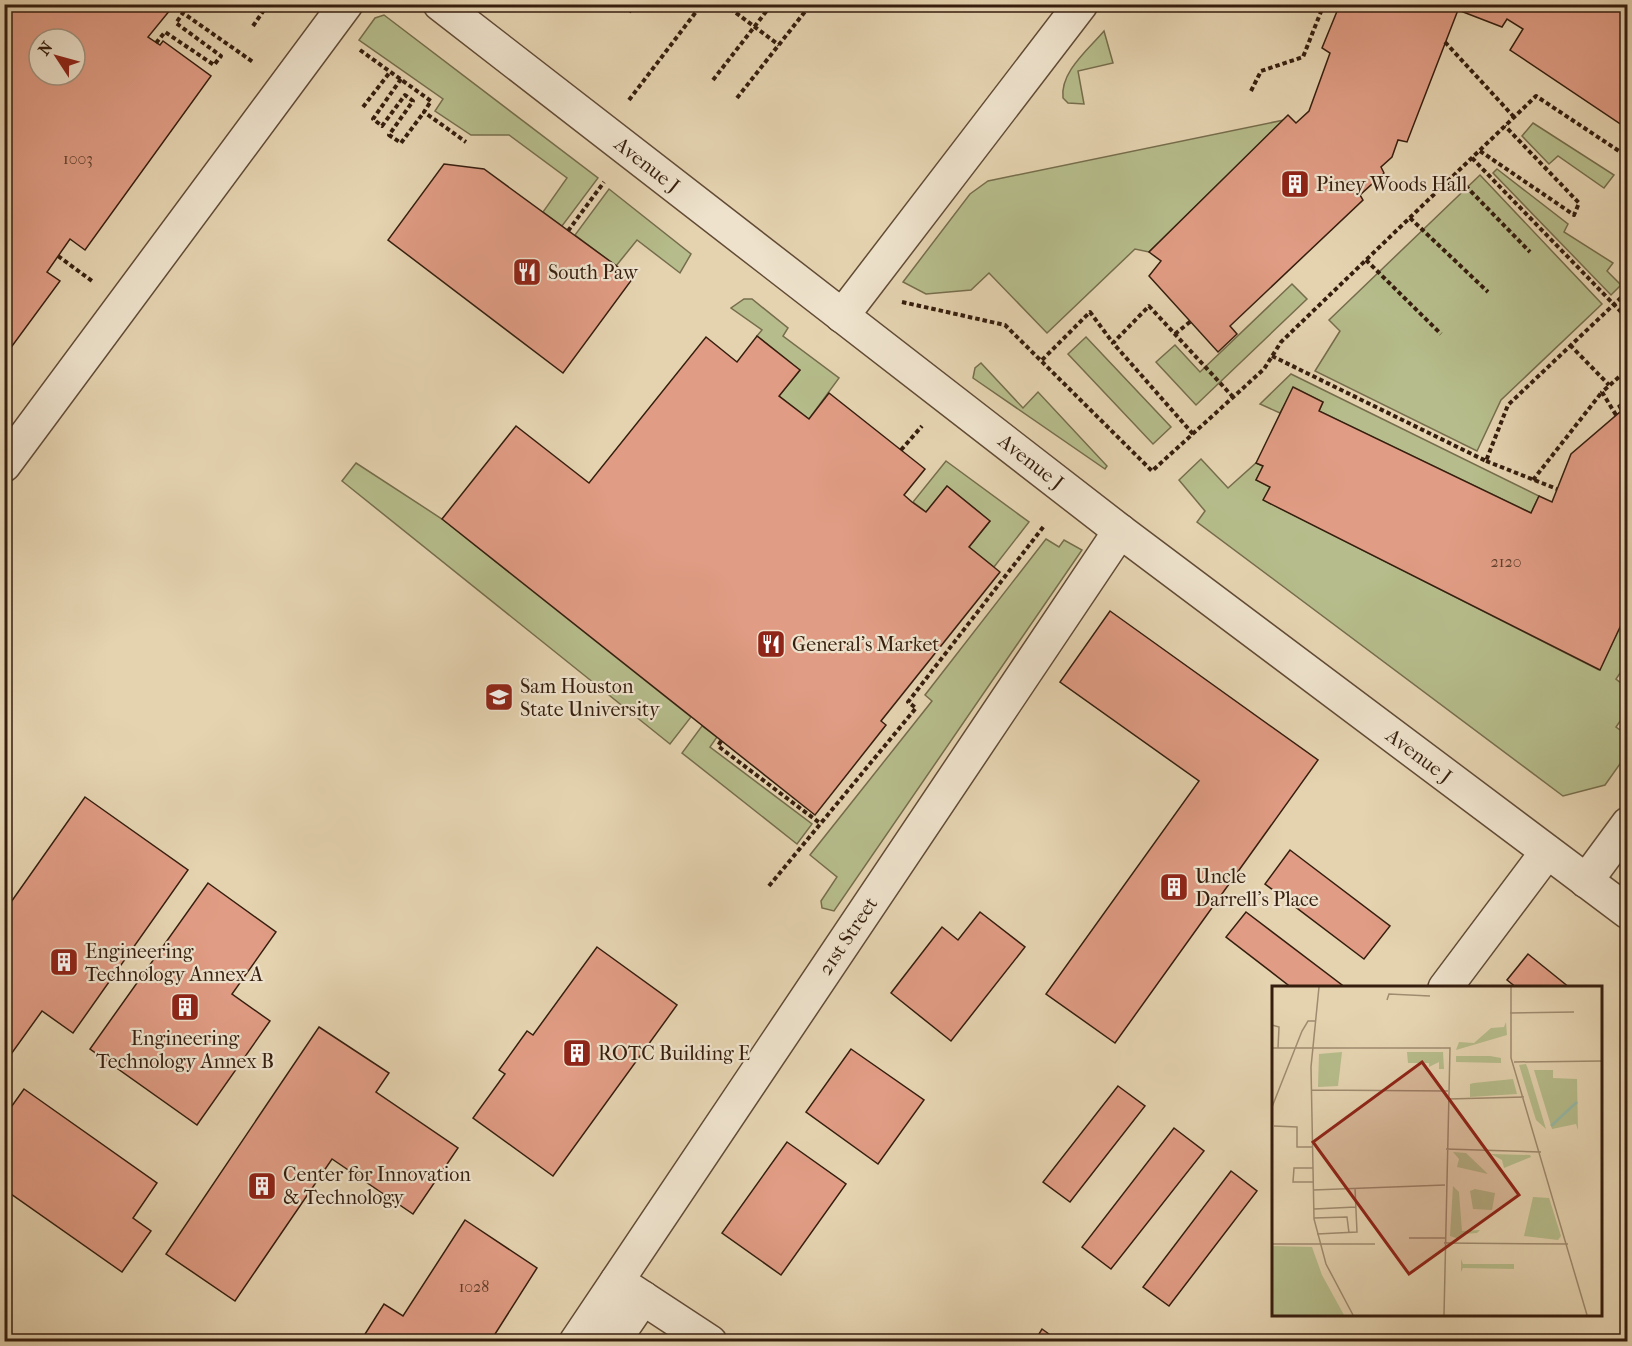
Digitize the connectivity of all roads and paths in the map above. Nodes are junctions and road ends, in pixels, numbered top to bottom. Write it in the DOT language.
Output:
graph roads {
  1 [pos="268,4"];
  2 [pos="346,4"];
  3 [pos="635,4"];
  4 [pos="702,4"];
  5 [pos="724,4"];
  6 [pos="772,4"];
  7 [pos="811,4"];
  8 [pos="1081,4"];
  9 [pos="1324,4"];
  10 [pos="445,6"];
  11 [pos="629,12"];
  12 [pos="253,26"];
  13 [pos="754,27"];
  14 [pos="1445,42"];
  15 [pos="156,43"];
  16 [pos="779,45"];
  17 [pos="358,48"];
  18 [pos="259,66"];
  19 [pos="390,72"];
  20 [pos="401,79"];
  21 [pos="713,80"];
  22 [pos="1251,91"];
  23 [pos="737,98"];
  24 [pos="629,100"];
  25 [pos="363,107"];
  26 [pos="424,112"];
  27 [pos="1514,117"];
  28 [pos="1505,126"];
  29 [pos="466,142"];
  30 [pos="1480,151"];
  31 [pos="1628,157"];
  32 [pos="1472,158"];
  33 [pos="1455,174"];
  34 [pos="607,179"];
  35 [pos="1410,218"];
  36 [pos="568,231"];
  37 [pos="1530,252"];
  38 [pos="1366,260"];
  39 [pos="1628,291"];
  40 [pos="1488,292"];
  41 [pos="902,302"];
  42 [pos="1614,304"];
  43 [pos="842,316"];
  44 [pos="1628,319"];
  45 [pos="1191,321"];
  46 [pos="1174,334"];
  47 [pos="1441,334"];
  48 [pos="1113,343"];
  49 [pos="1570,345"];
  50 [pos="1272,356"];
  51 [pos="1042,360"];
  52 [pos="1628,369"];
  53 [pos="1609,385"];
  54 [pos="1602,392"];
  55 [pos="1233,397"];
  56 [pos="1616,415"];
  57 [pos="1193,434"];
  58 [pos="1486,461"];
  59 [pos="4,465"];
  60 [pos="1533,480"];
  61 [pos="1557,489"];
  62 [pos="1044,526"];
  63 [pos="1120,531"];
  64 [pos="722,741"];
  65 [pos="821,824"];
  66 [pos="1628,824"];
  67 [pos="1547,852"];
  68 [pos="1586,881"];
  69 [pos="769,886"];
  70 [pos="1628,912"];
  71 [pos="1446,986"];
  72 [pos="630,1289"];
  73 [pos="576,1341"];
  74 [pos="613,1341"];
  75 [pos="710,1341"];
  1 -- 12 [label="path"];
  2 -- 59 [label="street"];
  3 -- 11 [label="path"];
  4 -- 24 [label="path"];
  5 -- 13 [label="path"];
  6 -- 13 [label="path"];
  7 -- 16 [label="path"];
  8 -- 43 [label="street"];
  9 -- 22 [label="path"];
  10 -- 43 [label="street, Avenue J"];
  13 -- 16 [label="path"];
  13 -- 21 [label="path"];
  14 -- 27 [label="path"];
  15 -- 18 [label="path"];
  16 -- 23 [label="path"];
  17 -- 19 [label="path"];
  19 -- 20 [label="path"];
  19 -- 25 [label="path"];
  20 -- 26 [label="path"];
  20 -- 26 [label="path"];
  26 -- 29 [label="path"];
  27 -- 28 [label="path"];
  27 -- 31 [label="path"];
  28 -- 30 [label="path"];
  28 -- 30 [label="path"];
  30 -- 32 [label="path"];
  32 -- 33 [label="path"];
  32 -- 42 [label="path"];
  33 -- 35 [label="path"];
  33 -- 37 [label="path"];
  34 -- 36 [label="path"];
  35 -- 38 [label="path"];
  35 -- 40 [label="path"];
  38 -- 47 [label="path"];
  38 -- 50 [label="path"];
  39 -- 42 [label="path"];
  41 -- 51 [label="path"];
  42 -- 44 [label="path"];
  42 -- 49 [label="path"];
  43 -- 63 [label="street, Avenue J"];
  45 -- 46 [label="path"];
  46 -- 48 [label="path"];
  46 -- 55 [label="path"];
  48 -- 51 [label="path"];
  48 -- 57 [label="path"];
  49 -- 53 [label="path"];
  49 -- 58 [label="path"];
  50 -- 55 [label="path"];
  50 -- 58 [label="path"];
  51 -- 57 [label="path"];
  52 -- 53 [label="path"];
  53 -- 54 [label="path"];
  54 -- 56 [label="path"];
  54 -- 60 [label="path"];
  55 -- 57 [label="path"];
  58 -- 60 [label="path"];
  60 -- 61 [label="path"];
  62 -- 65 [label="path"];
  63 -- 67 [label="street, Avenue J"];
  63 -- 72 [label="street, 21st Street"];
  64 -- 65 [label="path"];
  65 -- 69 [label="path"];
  66 -- 68 [label="street"];
  67 -- 68 [label="street, Avenue J"];
  67 -- 71 [label="street"];
  68 -- 70 [label="street, Avenue J"];
  72 -- 73 [label="street, 21st Street"];
  72 -- 74 [label="street"];
  72 -- 75 [label="street"];
}
